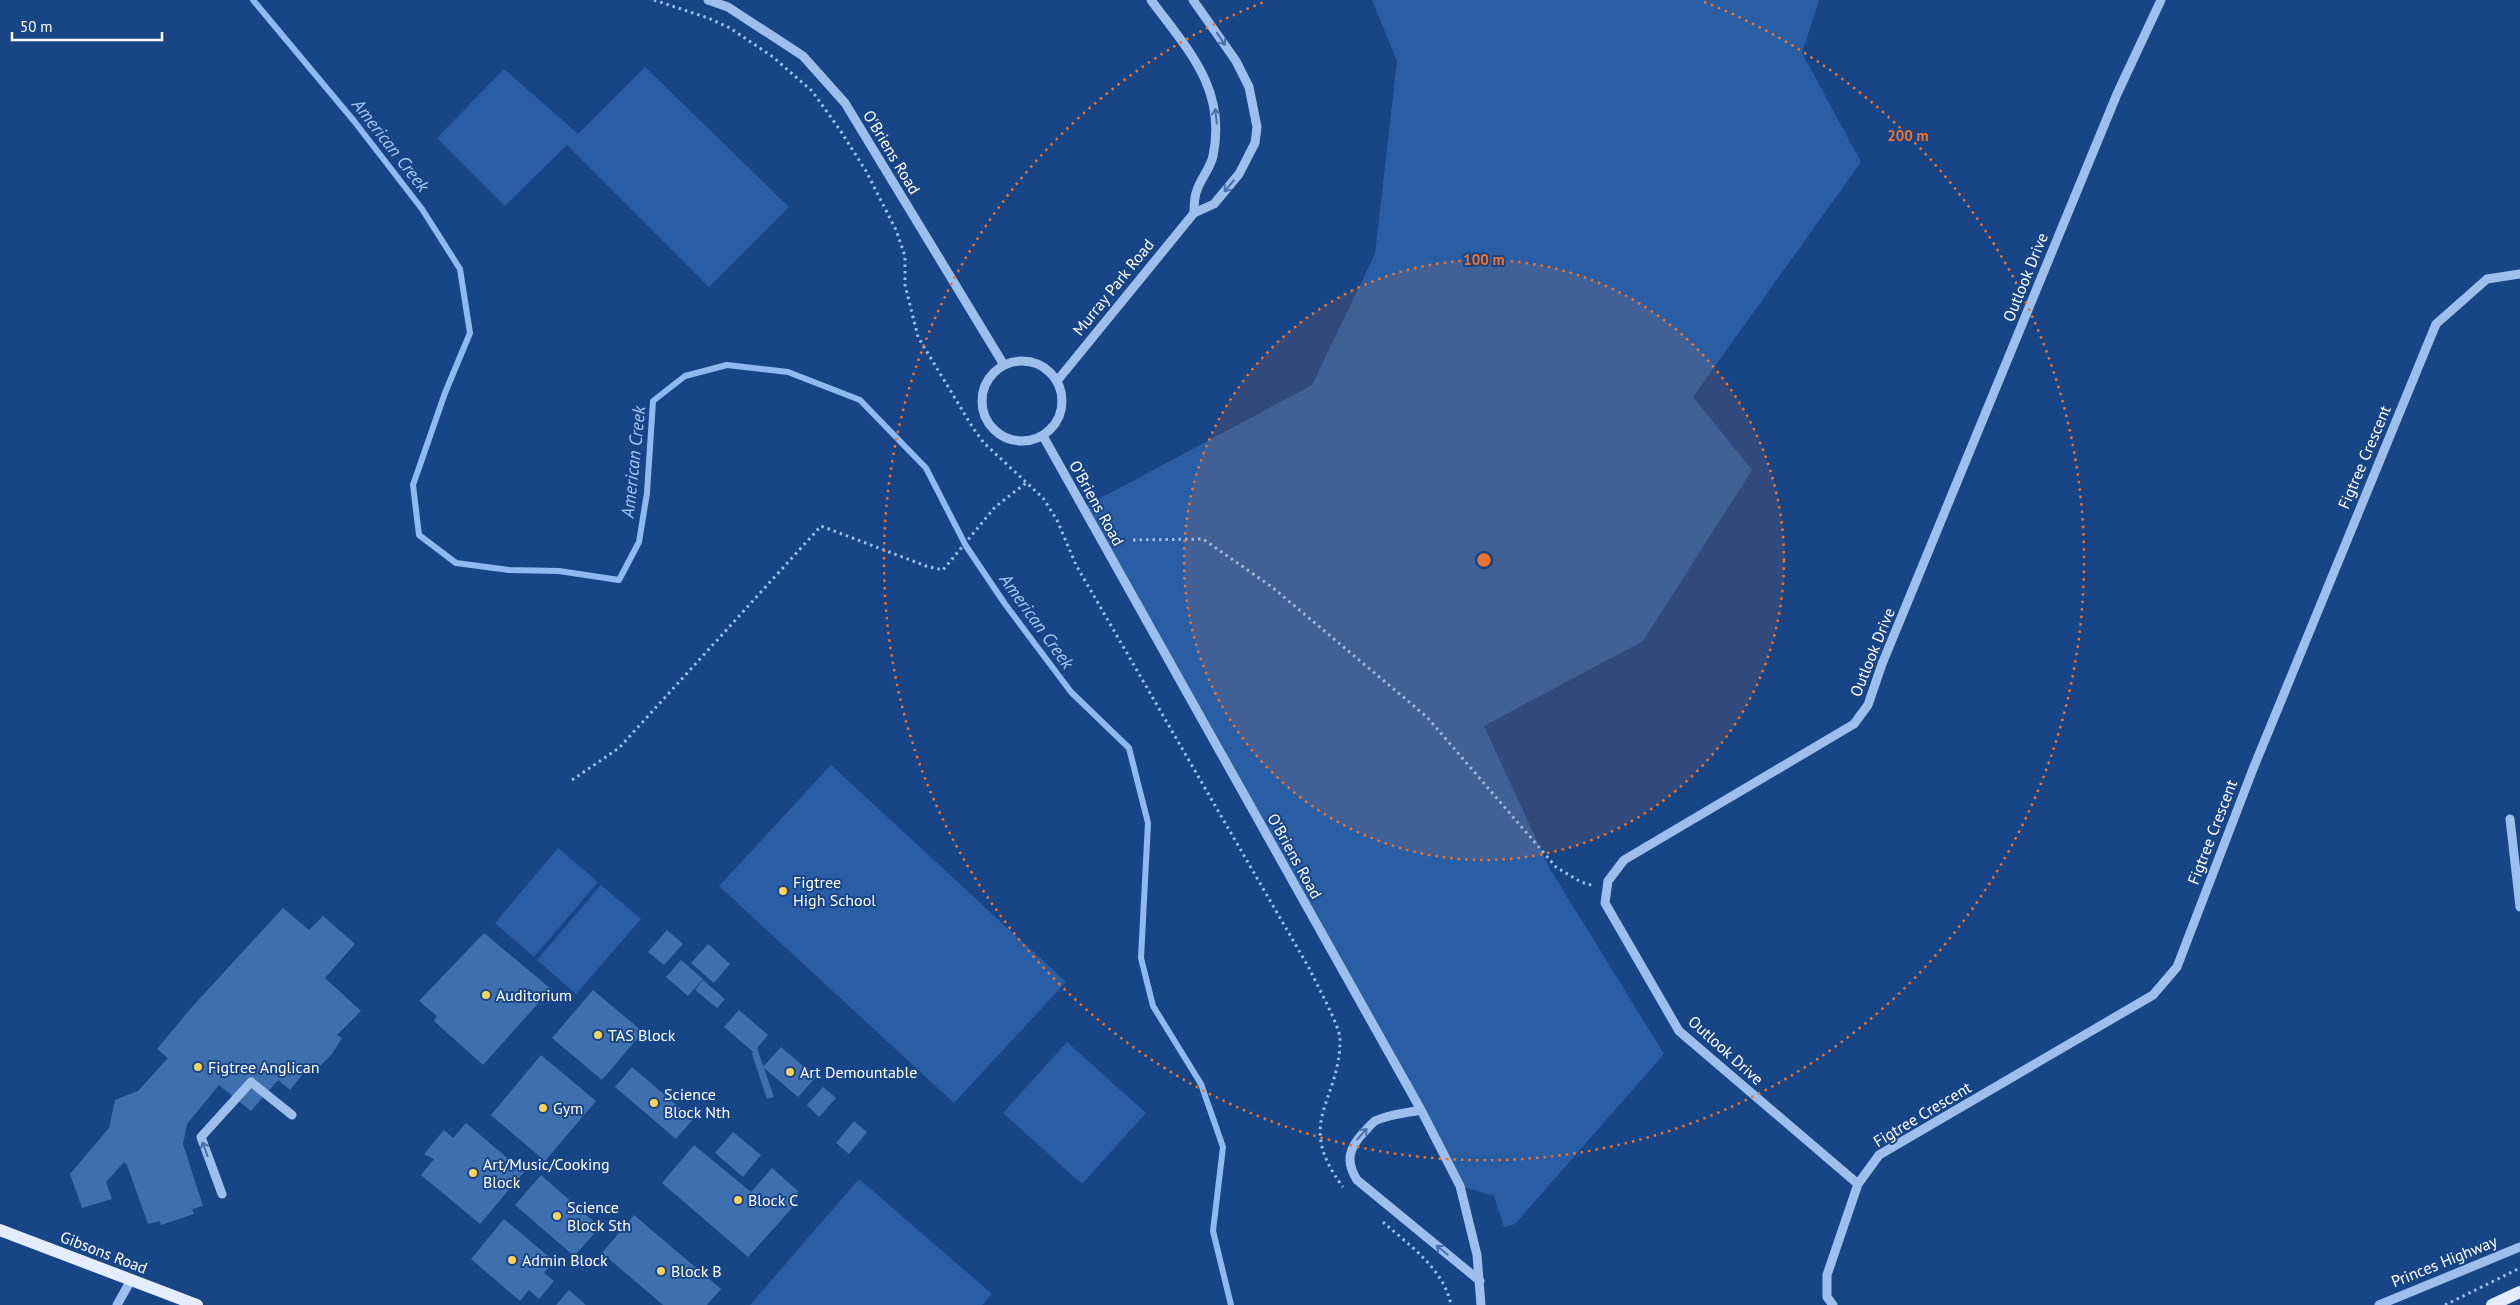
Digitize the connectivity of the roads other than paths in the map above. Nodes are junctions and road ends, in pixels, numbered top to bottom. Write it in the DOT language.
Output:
graph roads {
  1 [pos="708,0"];
  2 [pos="1150,0"];
  3 [pos="1193,0"];
  4 [pos="2162,0"];
  5 [pos="1194,213"];
  6 [pos="2520,274"];
  7 [pos="1004,365"];
  8 [pos="1057,381"];
  9 [pos="1044,436"];
  10 [pos="2510,819"];
  11 [pos="2520,907"];
  12 [pos="1421,1110"];
  13 [pos="292,1115"];
  14 [pos="1858,1184"];
  15 [pos="222,1194"];
  16 [pos="0,1230"];
  17 [pos="2520,1247"];
  18 [pos="131,1280"];
  19 [pos="1480,1281"];
  20 [pos="2520,1292"];
  21 [pos="117,1305"];
  22 [pos="197,1305"];
  23 [pos="1481,1305"];
  24 [pos="1833,1305"];
  25 [pos="2379,1305"];
  26 [pos="2492,1305"];
  1 -- 7 [label="street, O'Briens Road"];
  5 -- 2 [label="street, one-way"];
  3 -- 5 [label="street, Murray Park Road, one-way"];
  4 -- 14 [label="street, Outlook Drive"];
  5 -- 8 [label="street, Murray Park Road"];
  6 -- 14 [label="street, Figtree Crescent"];
  7 -- 8 [label="street"];
  7 -- 9 [label="street"];
  8 -- 9 [label="street"];
  9 -- 12 [label="street, O'Briens Road"];
  10 -- 11 [label="street"];
  12 -- 19 [label="street, O'Briens Road"];
  19 -- 12 [label="street, one-way"];
  15 -- 13 [label="street, one-way"];
  14 -- 24 [label="street, Figtree Crescent"];
  16 -- 18 [label="main road, Gibsons Road"];
  17 -- 25 [label="street, Princes Highway"];
  18 -- 21 [label="street"];
  18 -- 22 [label="main road, Gibsons Road"];
  19 -- 23 [label="street, O'Briens Road"];
  20 -- 26 [label="main road"];
}
